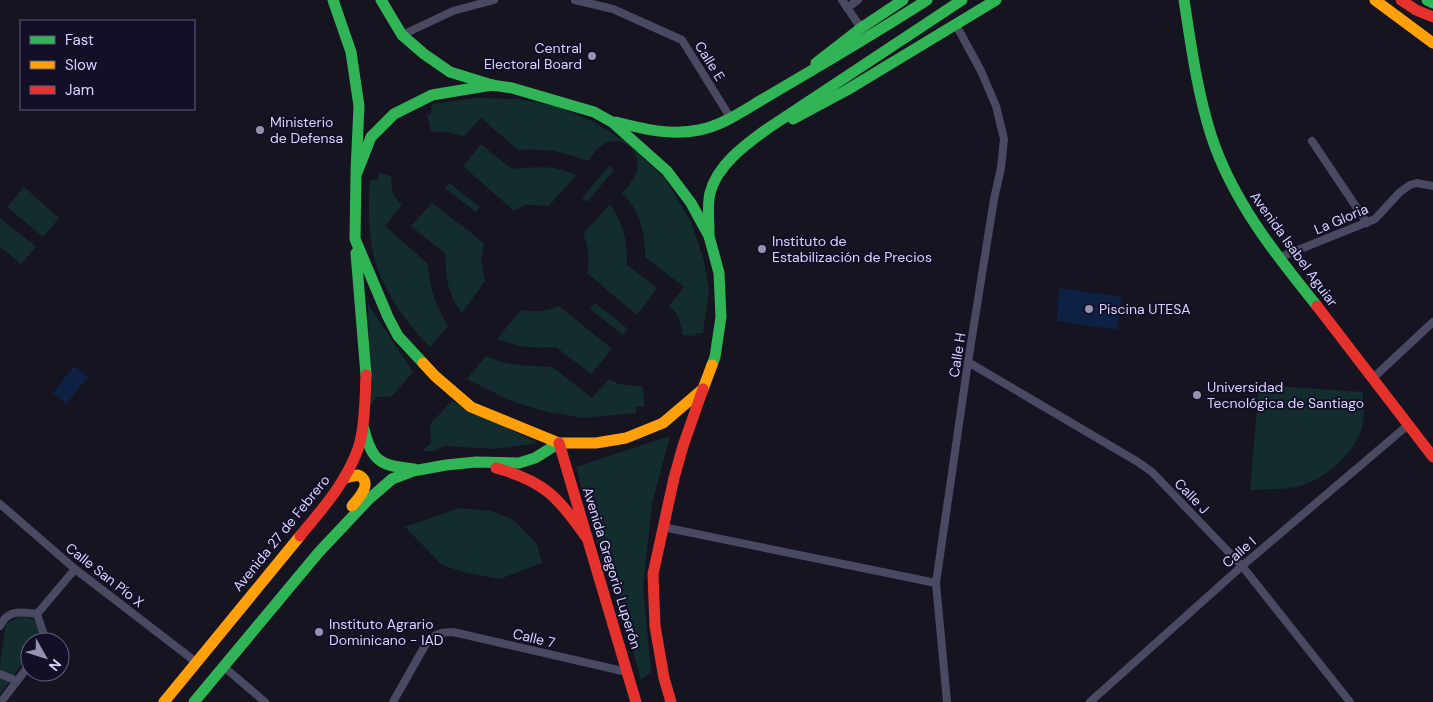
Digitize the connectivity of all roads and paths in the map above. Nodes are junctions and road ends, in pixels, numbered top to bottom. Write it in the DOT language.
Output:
graph roads {
  1 [pos="333,0"];
  2 [pos="381,0"];
  3 [pos="494,0"];
  4 [pos="575,0"];
  5 [pos="616,0"];
  6 [pos="842,0"];
  7 [pos="858,0"];
  8 [pos="903,0"];
  9 [pos="927,0"];
  10 [pos="962,0"];
  11 [pos="996,0"];
  12 [pos="1184,0"];
  13 [pos="1375,0"];
  14 [pos="1401,0"];
  15 [pos="1427,0"];
  16 [pos="1433,3"];
  17 [pos="847,8"];
  18 [pos="613,9"];
  19 [pos="1416,10"];
  20 [pos="1433,17"];
  21 [pos="955,23"];
  22 [pos="1433,23"];
  23 [pos="861,28"];
  24 [pos="402,34"];
  25 [pos="1433,43"];
  26 [pos="791,83"];
  27 [pos="492,85"];
  28 [pos="730,117"];
  29 [pos="612,122"];
  30 [pos="1312,141"];
  31 [pos="749,143"];
  32 [pos="356,174"];
  33 [pos="1433,186"];
  34 [pos="1368,223"];
  35 [pos="709,236"];
  36 [pos="356,239"];
  37 [pos="1278,258"];
  38 [pos="1433,322"];
  39 [pos="968,362"];
  40 [pos="1372,378"];
  41 [pos="703,389"];
  42 [pos="362,421"];
  43 [pos="1408,426"];
  44 [pos="559,443"];
  45 [pos="1433,457"];
  46 [pos="476,462"];
  47 [pos="421,470"];
  48 [pos="344,478"];
  49 [pos="0,504"];
  50 [pos="663,527"];
  51 [pos="586,537"];
  52 [pos="331,538"];
  53 [pos="1242,566"];
  54 [pos="75,568"];
  55 [pos="936,583"];
  56 [pos="37,614"];
  57 [pos="0,626"];
  58 [pos="43,632"];
  59 [pos="196,662"];
  60 [pos="224,667"];
  61 [pos="627,672"];
  62 [pos="0,674"];
  63 [pos="20,677"];
  64 [pos="17,681"];
  65 [pos="166,698"];
  66 [pos="1,702"];
  67 [pos="193,702"];
  68 [pos="265,702"];
  69 [pos="394,702"];
  70 [pos="636,702"];
  71 [pos="671,702"];
  72 [pos="947,702"];
  73 [pos="1090,702"];
  74 [pos="1350,702"];
  1 -- 32 [label="main road"];
  2 -- 24 [label="main road"];
  3 -- 24 [label="street"];
  4 -- 18 [label="street, Calle E"];
  5 -- 18 [label="street"];
  6 -- 17 [label="street"];
  7 -- 17 [label="street"];
  8 -- 23 [label="main road"];
  9 -- 26 [label="main road"];
  10 -- 31 [label="main road"];
  11 -- 21 [label="main road"];
  12 -- 37 [label="main road, Avenida Isabel Aguiar"];
  13 -- 25 [label="main road"];
  14 -- 19 [label="main road"];
  15 -- 16 [label="main road"];
  17 -- 23 [label="street"];
  18 -- 28 [label="street, Calle E"];
  19 -- 20 [label="main road"];
  19 -- 22 [label="main road"];
  21 -- 31 [label="main road"];
  21 -- 39 [label="street, Calle H"];
  23 -- 26 [label="main road"];
  24 -- 27 [label="main road"];
  26 -- 28 [label="main road"];
  27 -- 29 [label="main road"];
  27 -- 32 [label="main road"];
  28 -- 29 [label="main road"];
  29 -- 35 [label="main road"];
  30 -- 34 [label="street"];
  31 -- 35 [label="main road"];
  32 -- 36 [label="main road, Avenida 27 de Febrero"];
  33 -- 34 [label="street, La Gloria"];
  34 -- 37 [label="street, La Gloria"];
  35 -- 41 [label="main road, Avenida Gregorio Luperón"];
  36 -- 42 [label="main road, Avenida 27 de Febrero"];
  36 -- 44 [label="main road"];
  37 -- 40 [label="main road, Avenida Isabel Aguiar"];
  38 -- 40 [label="street"];
  39 -- 53 [label="street, Calle J"];
  39 -- 55 [label="street, Calle H"];
  40 -- 43 [label="main road, Avenida Isabel Aguiar"];
  41 -- 44 [label="main road"];
  41 -- 50 [label="main road, Avenida Gregorio Luperón"];
  42 -- 47 [label="main road"];
  42 -- 48 [label="main road, Avenida 27 de Febrero"];
  43 -- 45 [label="main road, Avenida Isabel Aguiar"];
  43 -- 53 [label="street, Calle I"];
  44 -- 46 [label="main road"];
  44 -- 51 [label="main road, Avenida Gregorio Luperón"];
  46 -- 47 [label="main road"];
  46 -- 51 [label="main road"];
  47 -- 52 [label="main road"];
  48 -- 52 [label="main road"];
  48 -- 59 [label="main road, Avenida 27 de Febrero"];
  49 -- 54 [label="street, Calle San Pío X"];
  50 -- 55 [label="street"];
  50 -- 71 [label="main road, Avenida Gregorio Luperón"];
  51 -- 61 [label="main road, Avenida Gregorio Luperón"];
  52 -- 60 [label="main road"];
  53 -- 73 [label="street, Calle I"];
  53 -- 74 [label="street, Calle J"];
  54 -- 56 [label="street"];
  54 -- 59 [label="street, Calle San Pío X"];
  55 -- 72 [label="street, Calle H"];
  56 -- 57 [label="street"];
  56 -- 58 [label="street"];
  59 -- 65 [label="main road, Avenida 27 de Febrero"];
  60 -- 67 [label="main road"];
  60 -- 68 [label="street"];
  61 -- 69 [label="street, Calle 7"];
  61 -- 70 [label="main road, Avenida Gregorio Luperón"];
  62 -- 64 [label="street"];
  63 -- 64 [label="street"];
  64 -- 66 [label="street"];
  65 -- 67 [label="main road"];
}
